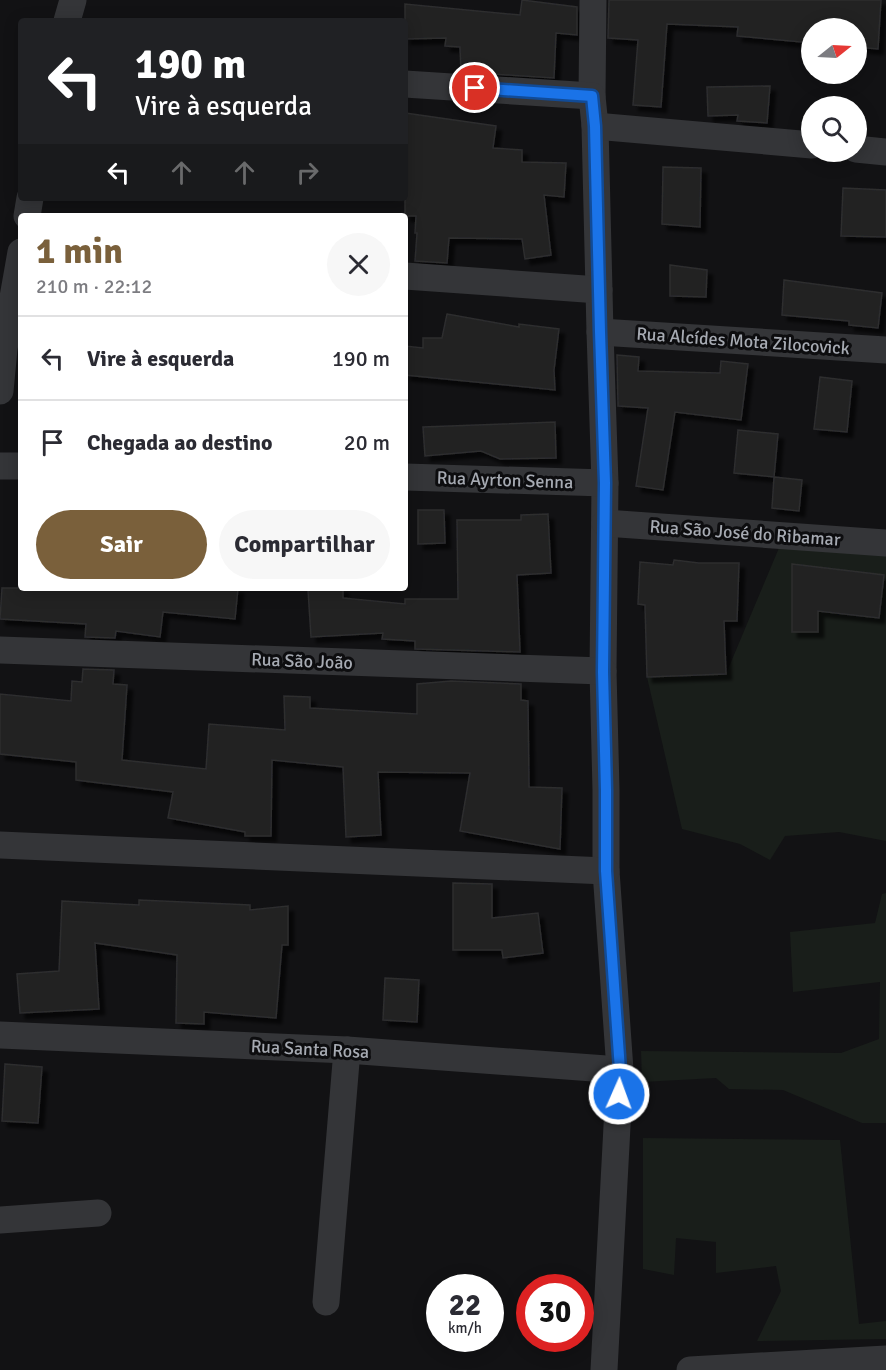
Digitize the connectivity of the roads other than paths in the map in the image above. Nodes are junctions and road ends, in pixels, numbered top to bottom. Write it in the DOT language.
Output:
graph roads {
  1 [pos="73,0"];
  2 [pos="593,0"];
  3 [pos="68,18"];
  4 [pos="408,84"];
  5 [pos="592,96"];
  6 [pos="595,126"];
  7 [pos="801,144"];
  8 [pos="867,150"];
  9 [pos="886,152"];
  10 [pos="18,269"];
  11 [pos="408,276"];
  12 [pos="599,290"];
  13 [pos="600,332"];
  14 [pos="886,350"];
  15 [pos="0,390"];
  16 [pos="0,466"];
  17 [pos="18,466"];
  18 [pos="408,477"];
  19 [pos="605,483"];
  20 [pos="605,523"];
  21 [pos="886,543"];
  22 [pos="0,650"];
  23 [pos="603,672"];
  24 [pos="0,845"];
  25 [pos="606,871"];
  26 [pos="0,1035"];
  27 [pos="347,1050"];
  28 [pos="620,1070"];
  29 [pos="98,1213"];
  30 [pos="0,1220"];
  31 [pos="326,1302"];
  32 [pos="886,1359"];
  33 [pos="604,1370"];
  34 [pos="690,1370"];
  1 -- 3 [label="street"];
  2 -- 5 [label="street"];
  4 -- 5 [label="street"];
  5 -- 6 [label="street"];
  6 -- 7 [label="street"];
  6 -- 12 [label="street"];
  8 -- 9 [label="street"];
  10 -- 15 [label="street"];
  11 -- 12 [label="street"];
  12 -- 13 [label="street"];
  13 -- 14 [label="street, Rua Alcídes Mota Zilocovick"];
  13 -- 19 [label="street"];
  16 -- 17 [label="street"];
  18 -- 19 [label="street, Rua Ayrton Senna"];
  19 -- 20 [label="street"];
  20 -- 21 [label="street, Rua São José do Ribamar"];
  20 -- 23 [label="street"];
  22 -- 23 [label="street, Rua São João"];
  23 -- 25 [label="street"];
  24 -- 25 [label="street"];
  25 -- 28 [label="street"];
  26 -- 27 [label="street, Rua Santa Rosa"];
  27 -- 28 [label="street, Rua Santa Rosa"];
  27 -- 31 [label="street"];
  28 -- 33 [label="street"];
  29 -- 30 [label="street"];
  32 -- 34 [label="street"];
}
